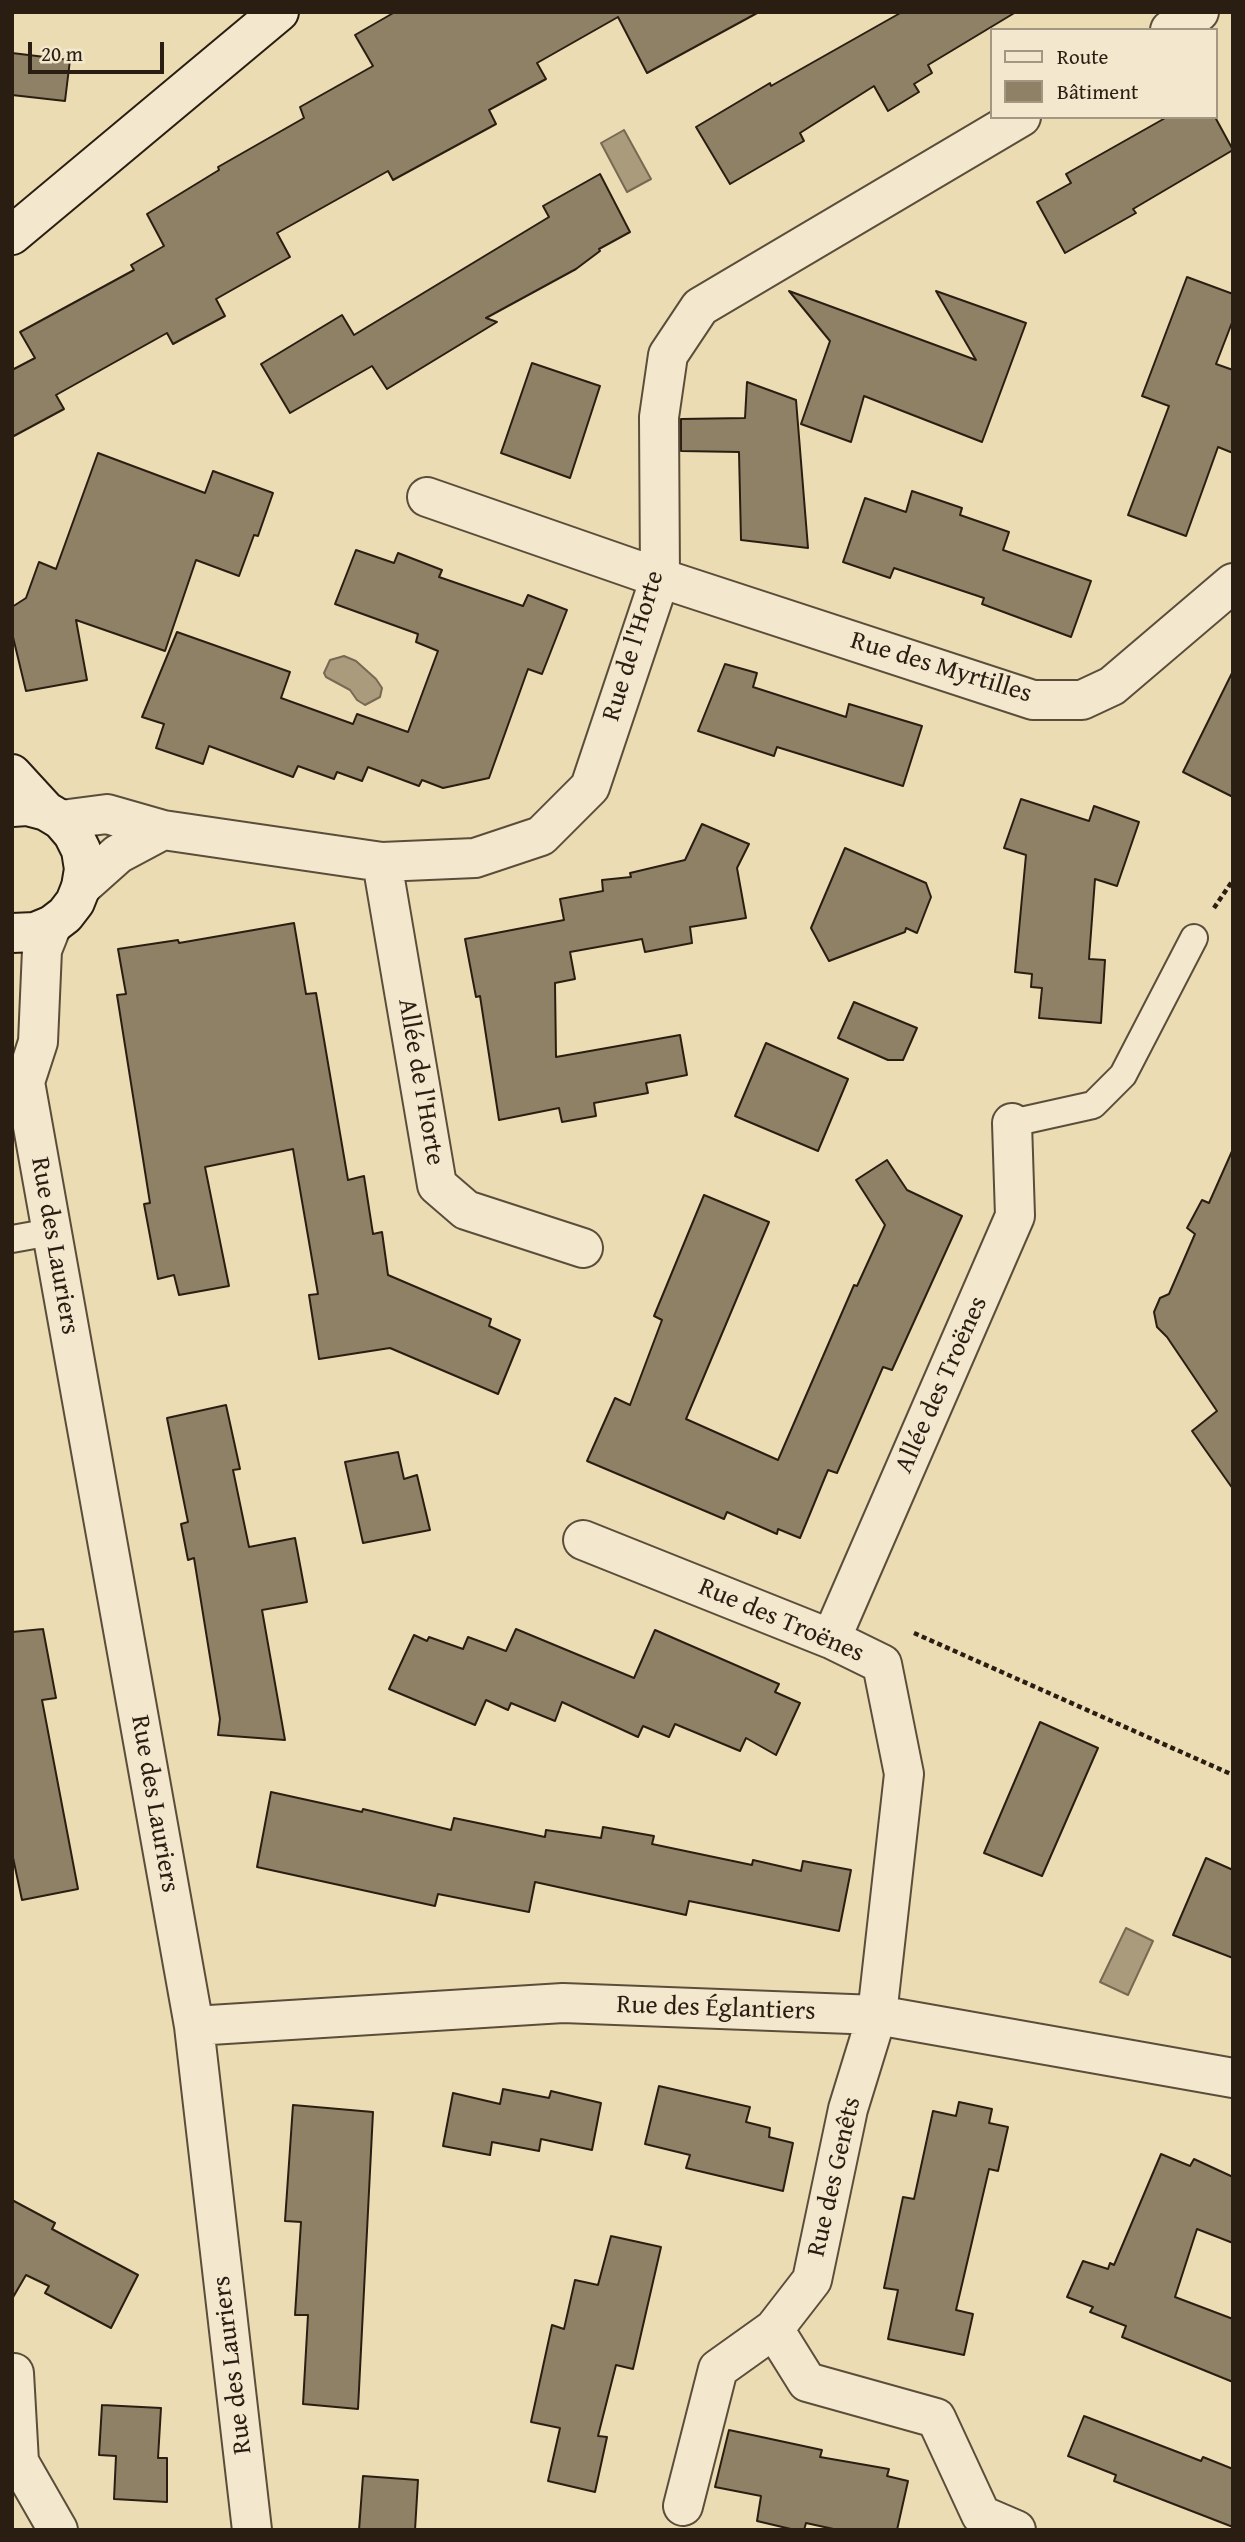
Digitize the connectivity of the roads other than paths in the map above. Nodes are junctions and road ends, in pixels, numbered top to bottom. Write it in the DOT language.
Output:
graph roads {
  1 [pos="279,12"];
  2 [pos="1199,12"];
  3 [pos="1173,28"];
  4 [pos="1018,119"];
  5 [pos="12,235"];
  6 [pos="427,497"];
  7 [pos="660,578"];
  8 [pos="1233,583"];
  9 [pos="12,774"];
  10 [pos="40,812"];
  11 [pos="163,830"];
  12 [pos="382,862"];
  13 [pos="82,887"];
  14 [pos="52,925"];
  15 [pos="12,933"];
  16 [pos="1194,938"];
  17 [pos="19,1075"];
  18 [pos="1012,1123"];
  19 [pos="51,1232"];
  20 [pos="12,1239"];
  21 [pos="583,1248"];
  22 [pos="583,1540"];
  23 [pos="831,1639"];
  24 [pos="877,2015"];
  25 [pos="194,2026"];
  26 [pos="1233,2078"];
  27 [pos="774,2329"];
  28 [pos="14,2373"];
  29 [pos="683,2506"];
  30 [pos="58,2530"];
  31 [pos="252,2530"];
  32 [pos="1016,2530"];
  1 -- 5 [label="street"];
  2 -- 3 [label="street"];
  4 -- 7 [label="street, Rue de l'Horte"];
  6 -- 7 [label="street, Rue des Myrtilles"];
  7 -- 8 [label="street, Rue des Myrtilles"];
  7 -- 12 [label="street, Rue de l'Horte"];
  9 -- 10 [label="street"];
  10 -- 11 [label="street, Rue de l'Horte"];
  10 -- 13 [label="street"];
  11 -- 12 [label="street, Rue de l'Horte"];
  11 -- 13 [label="street"];
  12 -- 21 [label="street, Allée de l'Horte"];
  13 -- 14 [label="street"];
  14 -- 15 [label="street"];
  14 -- 17 [label="street, Rue des Lauriers"];
  16 -- 18 [label="lane"];
  17 -- 19 [label="street, Rue des Lauriers"];
  18 -- 23 [label="street, Allée des Troënes"];
  19 -- 20 [label="lane"];
  19 -- 25 [label="street, Rue des Lauriers"];
  22 -- 23 [label="street, Rue des Troënes"];
  23 -- 24 [label="street, Rue des Troënes"];
  24 -- 25 [label="street, Rue des Églantiers"];
  24 -- 26 [label="street, Rue des Églantiers"];
  24 -- 27 [label="street, Rue des Genêts"];
  25 -- 31 [label="street, Rue des Lauriers"];
  27 -- 29 [label="street, Rue des Genêts"];
  27 -- 32 [label="street"];
  28 -- 30 [label="street"];
}
